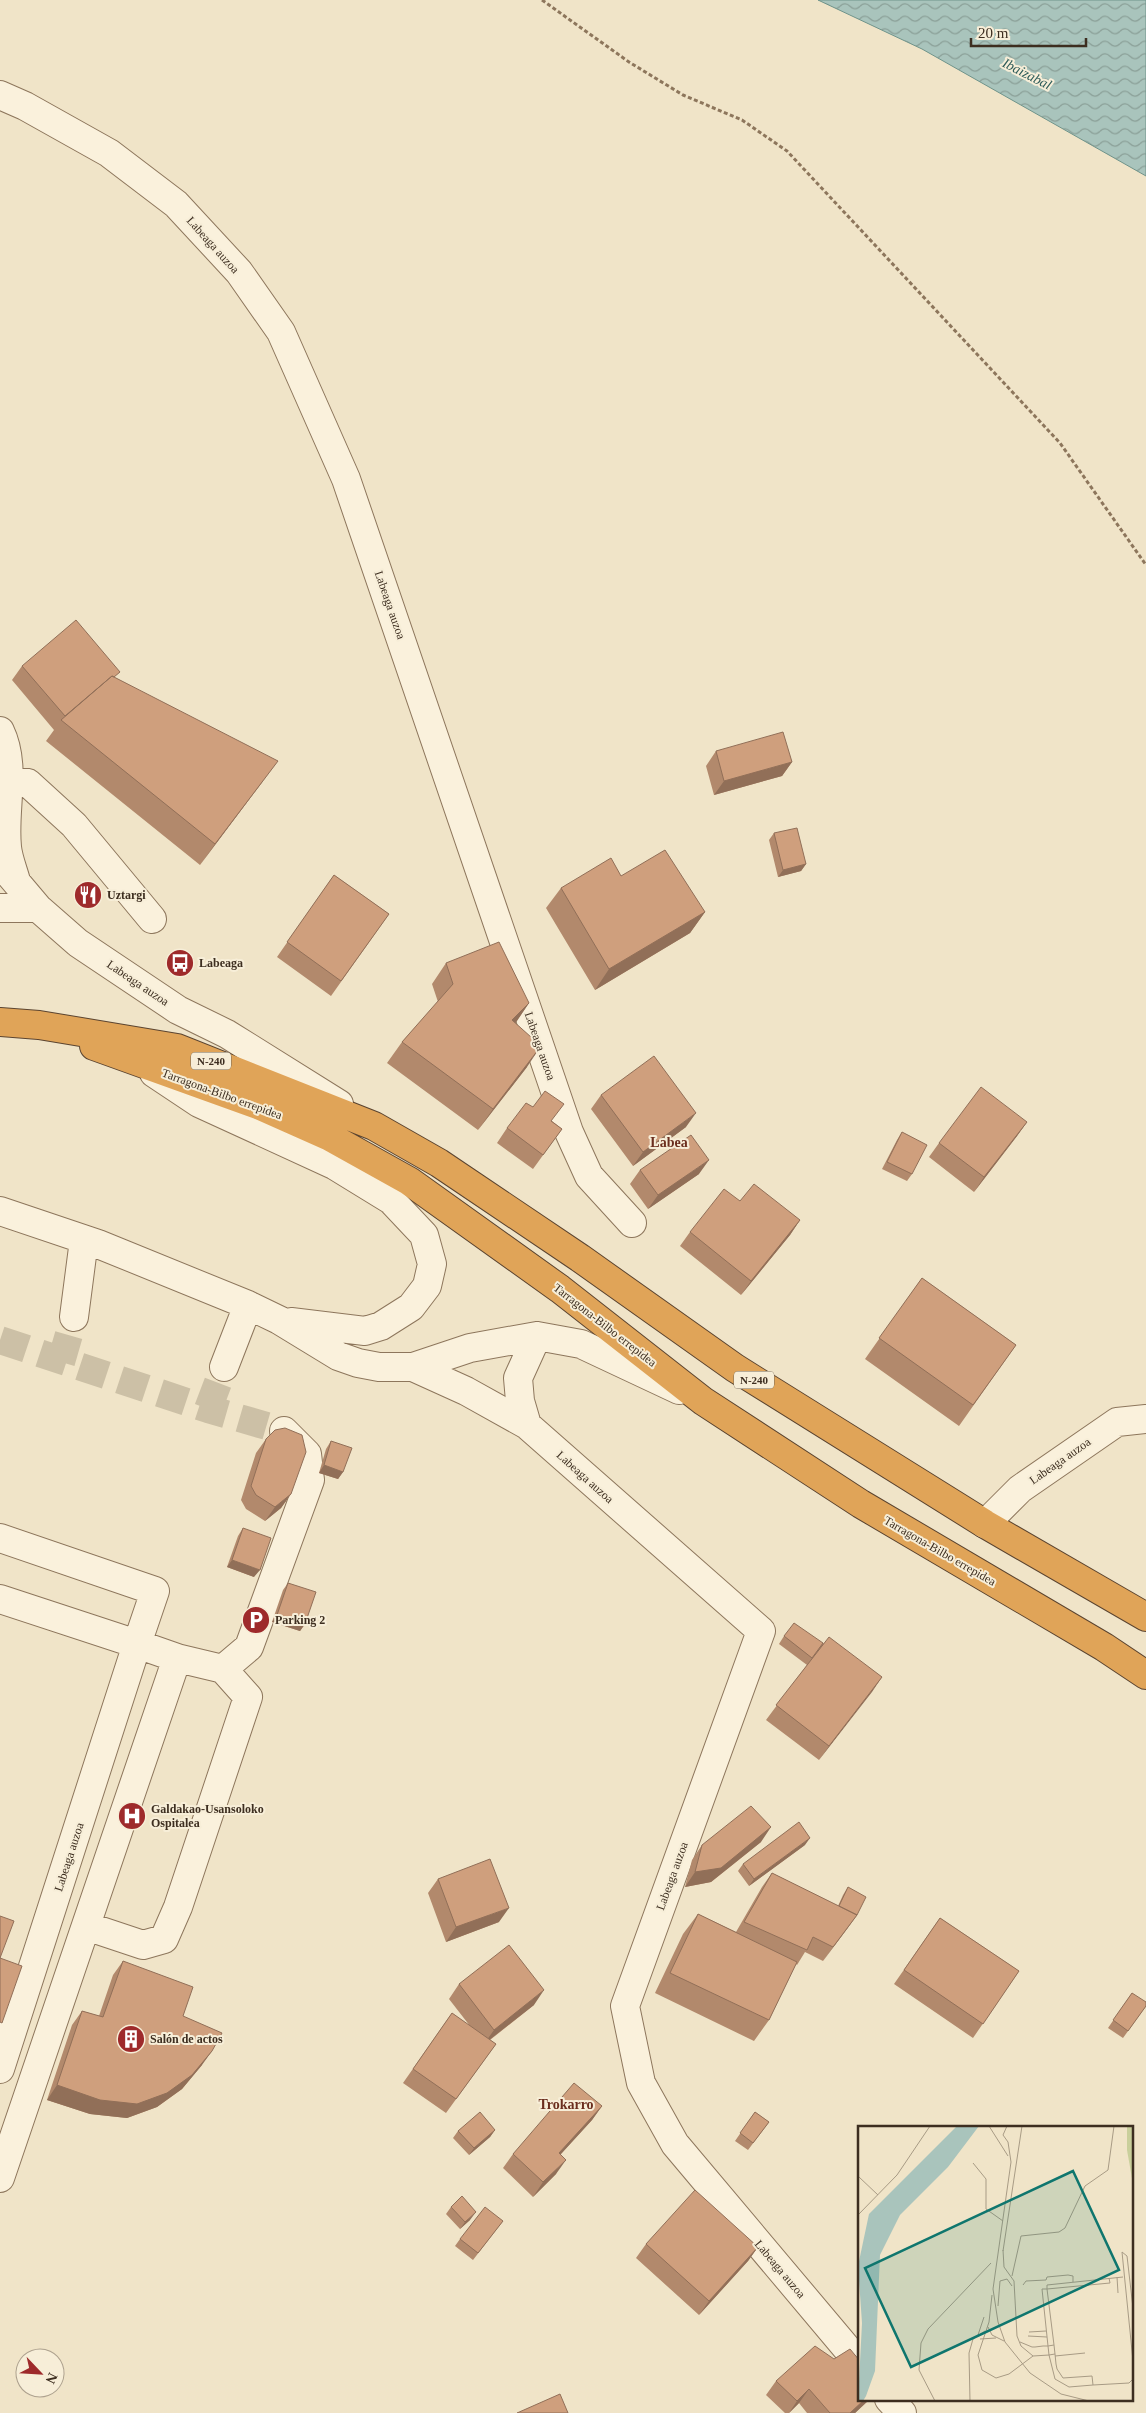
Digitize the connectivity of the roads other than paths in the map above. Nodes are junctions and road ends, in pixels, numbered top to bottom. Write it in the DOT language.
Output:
graph roads {
  1 [pos="0,95"];
  2 [pos="0,731"];
  3 [pos="4,780"];
  4 [pos="0,863"];
  5 [pos="17,884"];
  6 [pos="0,908"];
  7 [pos="38,908"];
  8 [pos="152,920"];
  9 [pos="0,1022"];
  10 [pos="39,1025"];
  11 [pos="138,1063"];
  12 [pos="374,1126"];
  13 [pos="0,1211"];
  14 [pos="632,1223"];
  15 [pos="84,1240"];
  16 [pos="248,1306"];
  17 [pos="74,1317"];
  18 [pos="279,1320"];
  19 [pos="537,1336"];
  20 [pos="224,1367"];
  21 [pos="413,1368"];
  22 [pos="704,1401"];
  23 [pos="1146,1419"];
  24 [pos="527,1425"];
  25 [pos="284,1431"];
  26 [pos="985,1524"];
  27 [pos="0,1538"];
  28 [pos="0,1599"];
  29 [pos="1146,1617"];
  30 [pos="137,1644"];
  31 [pos="177,1658"];
  32 [pos="223,1669"];
  33 [pos="1146,1675"];
  34 [pos="86,1926"];
  35 [pos="0,2069"];
  36 [pos="0,2178"];
  37 [pos="858,2362"];
  38 [pos="890,2400"];
  39 [pos="902,2413"];
  1 -- 14 [label="street, Labeaga auzoa"];
  2 -- 3 [label="street, Labeaga auzoa"];
  3 -- 5 [label="street, Labeaga auzoa"];
  3 -- 8 [label="street"];
  4 -- 5 [label="street, Labeaga auzoa"];
  5 -- 7 [label="street, Labeaga auzoa"];
  6 -- 7 [label="street"];
  7 -- 12 [label="street, Labeaga auzoa"];
  9 -- 10 [label="highway, Tarragona-Bilbo errepidea / N-240"];
  10 -- 11 [label="highway, Tarragona-Bilbo errepidea / N-240"];
  10 -- 12 [label="highway, Tarragona-Bilbo errepidea / N-240"];
  11 -- 18 [label="street"];
  11 -- 22 [label="highway, Tarragona-Bilbo errepidea / N-240"];
  12 -- 26 [label="highway, Tarragona-Bilbo errepidea / N-240"];
  13 -- 15 [label="street"];
  15 -- 16 [label="street"];
  15 -- 17 [label="street"];
  16 -- 18 [label="street"];
  16 -- 20 [label="street"];
  18 -- 21 [label="street"];
  19 -- 21 [label="street"];
  19 -- 22 [label="street"];
  19 -- 24 [label="street"];
  21 -- 24 [label="street"];
  22 -- 33 [label="highway, Tarragona-Bilbo errepidea / N-240"];
  23 -- 26 [label="street, Labeaga auzoa"];
  24 -- 37 [label="street, Labeaga auzoa"];
  25 -- 32 [label="street"];
  26 -- 29 [label="highway, Tarragona-Bilbo errepidea / N-240"];
  27 -- 30 [label="street, Labeaga auzoa"];
  28 -- 30 [label="street"];
  30 -- 31 [label="street"];
  30 -- 35 [label="street, Labeaga auzoa"];
  31 -- 32 [label="street"];
  31 -- 34 [label="street"];
  32 -- 34 [label="street"];
  34 -- 36 [label="street"];
  38 -- 39 [label="street"];
}
